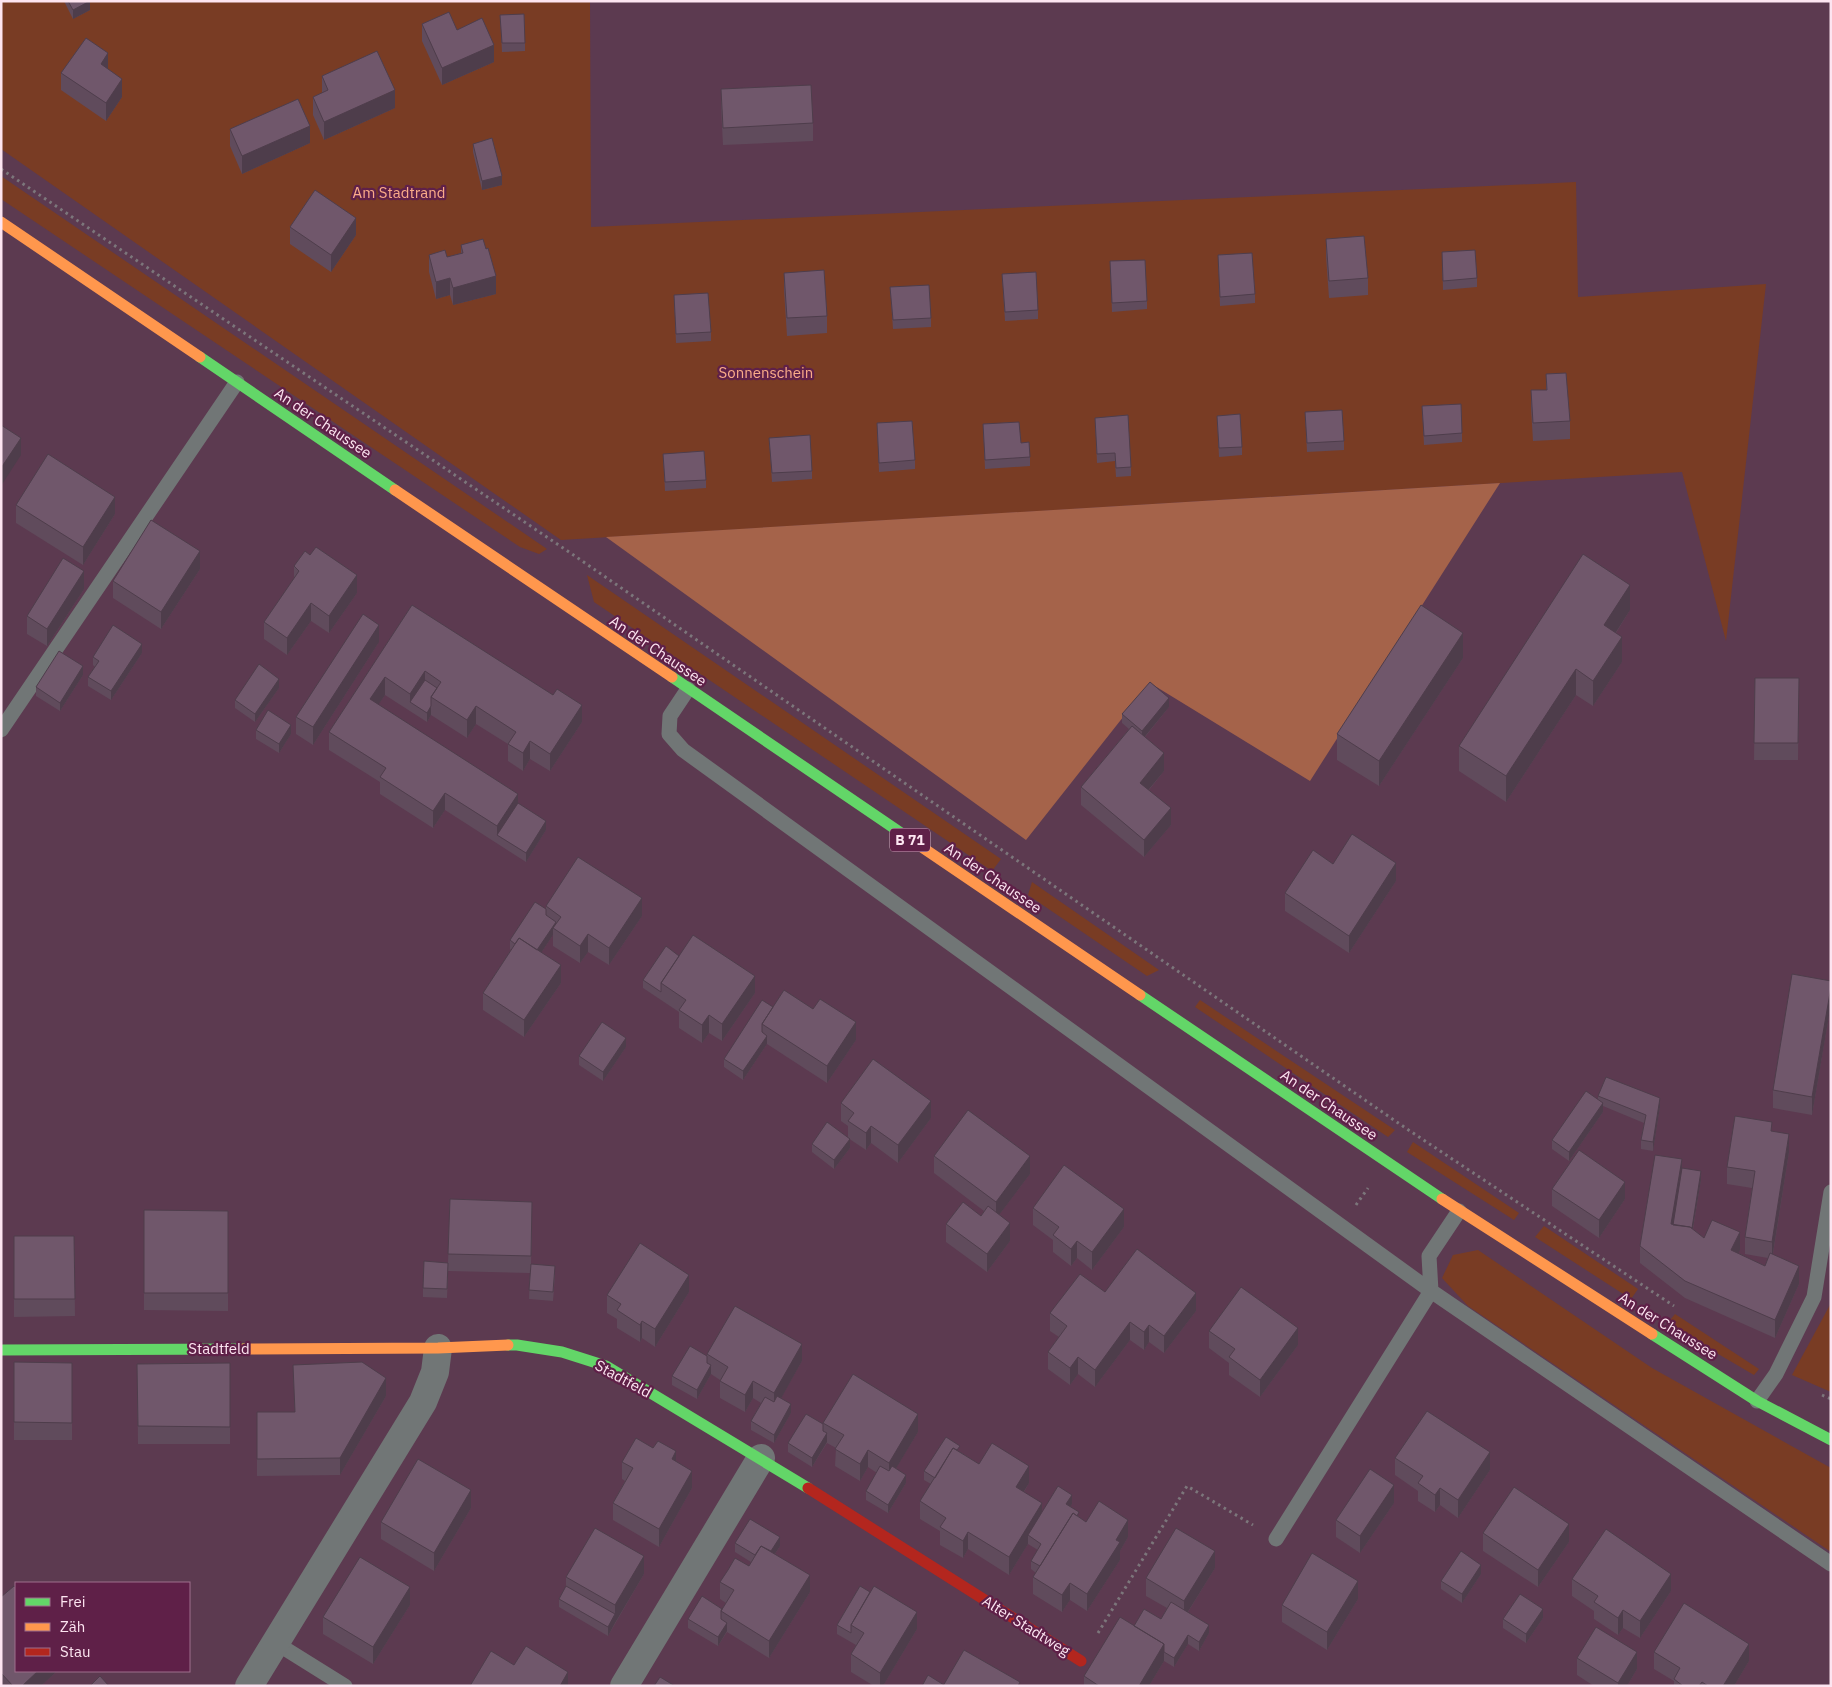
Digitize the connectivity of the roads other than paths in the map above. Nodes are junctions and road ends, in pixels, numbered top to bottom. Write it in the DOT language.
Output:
graph roads {
  1 [pos="1,222"];
  2 [pos="237,382"];
  3 [pos="688,689"];
  4 [pos="1,730"];
  5 [pos="1831,1192"];
  6 [pos="1459,1211"];
  7 [pos="1431,1291"];
  8 [pos="438,1348"];
  9 [pos="1,1350"];
  10 [pos="660,1400"];
  11 [pos="1757,1400"];
  12 [pos="1831,1440"];
  13 [pos="761,1458"];
  14 [pos="1276,1539"];
  15 [pos="1831,1564"];
  16 [pos="276,1643"];
  17 [pos="1081,1661"];
  18 [pos="249,1686"];
  19 [pos="345,1686"];
  20 [pos="624,1686"];
  1 -- 2 [label="main road, An der Chaussee / B 71"];
  2 -- 3 [label="main road, An der Chaussee / B 71"];
  2 -- 4 [label="lane"];
  3 -- 6 [label="main road, An der Chaussee / B 71"];
  3 -- 7 [label="lane"];
  5 -- 11 [label="lane"];
  6 -- 7 [label="lane"];
  6 -- 11 [label="main road, An der Chaussee / B 71"];
  7 -- 14 [label="lane"];
  7 -- 15 [label="lane"];
  8 -- 9 [label="main road, Stadtfeld"];
  8 -- 10 [label="main road, Stadtfeld"];
  8 -- 16 [label="street"];
  10 -- 13 [label="main road, Alter Stadtweg"];
  11 -- 12 [label="main road, An der Chaussee / B 71"];
  13 -- 17 [label="main road, Alter Stadtweg"];
  13 -- 20 [label="street"];
  16 -- 18 [label="street"];
  16 -- 19 [label="lane"];
}
